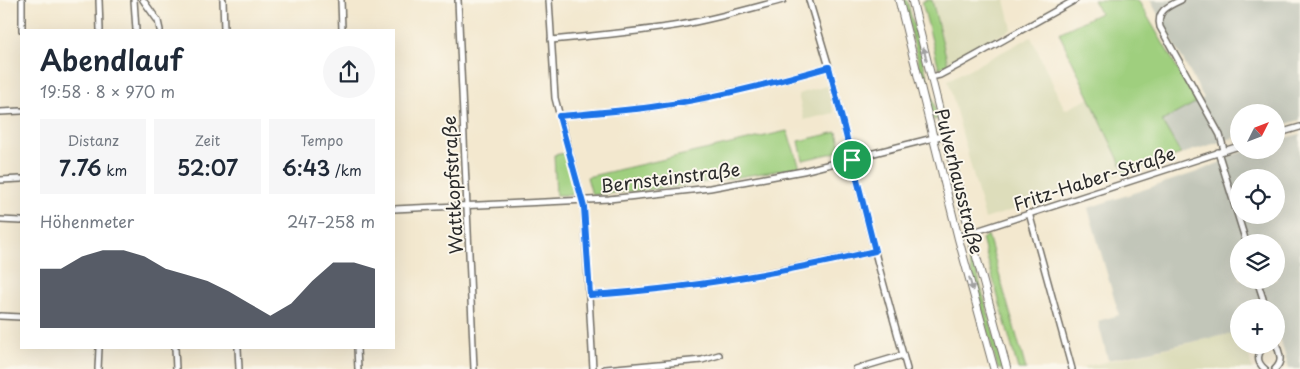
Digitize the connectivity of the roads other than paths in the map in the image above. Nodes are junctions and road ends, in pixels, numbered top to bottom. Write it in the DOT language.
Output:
graph roads {
  1 [pos="22,0"];
  2 [pos="98,0"];
  3 [pos="134,0"];
  4 [pos="143,0"];
  5 [pos="223,0"];
  6 [pos="341,0"];
  7 [pos="458,0"];
  8 [pos="550,0"];
  9 [pos="784,0"];
  10 [pos="809,0"];
  11 [pos="899,0"];
  12 [pos="912,0"];
  13 [pos="1075,0"];
  14 [pos="1180,0"];
  15 [pos="22,29"];
  16 [pos="100,29"];
  17 [pos="136,29"];
  18 [pos="160,29"];
  19 [pos="224,29"];
  20 [pos="342,29"];
  21 [pos="551,40"];
  22 [pos="829,67"];
  23 [pos="931,77"];
  24 [pos="20,111"];
  25 [pos="0,112"];
  26 [pos="559,116"];
  27 [pos="1300,127"];
  28 [pos="1285,131"];
  29 [pos="946,135"];
  30 [pos="934,138"];
  31 [pos="1230,148"];
  32 [pos="1224,150"];
  33 [pos="1218,152"];
  34 [pos="852,160"];
  35 [pos="20,179"];
  36 [pos="0,180"];
  37 [pos="583,201"];
  38 [pos="467,206"];
  39 [pos="395,210"];
  40 [pos="1029,213"];
  41 [pos="0,220"];
  42 [pos="20,221"];
  43 [pos="970,233"];
  44 [pos="1244,234"];
  45 [pos="958,237"];
  46 [pos="875,251"];
  47 [pos="590,295"];
  48 [pos="0,316"];
  49 [pos="20,317"];
  50 [pos="99,349"];
  51 [pos="176,349"];
  52 [pos="238,349"];
  53 [pos="356,349"];
  54 [pos="1259,354"];
  55 [pos="1279,354"];
  56 [pos="719,355"];
  57 [pos="903,355"];
  58 [pos="98,369"];
  59 [pos="176,369"];
  60 [pos="239,369"];
  61 [pos="358,369"];
  62 [pos="474,369"];
  63 [pos="593,369"];
  64 [pos="606,369"];
  65 [pos="856,369"];
  66 [pos="907,369"];
  67 [pos="994,369"];
  68 [pos="1007,369"];
  69 [pos="1072,369"];
  70 [pos="1265,369"];
  71 [pos="1274,369"];
  1 -- 15 [label="street"];
  2 -- 16 [label="street"];
  3 -- 17 [label="street"];
  4 -- 18 [label="street"];
  5 -- 19 [label="street"];
  6 -- 20 [label="street"];
  7 -- 38 [label="street, Wattkopfstraße"];
  8 -- 21 [label="street"];
  9 -- 21 [label="street"];
  10 -- 22 [label="street"];
  11 -- 30 [label="main road, Pulverhausstraße"];
  23 -- 12 [label="main road, Pulverhausstraße, one-way"];
  13 -- 23 [label="street"];
  14 -- 32 [label="street"];
  21 -- 26 [label="street"];
  22 -- 26 [label="street"];
  22 -- 34 [label="street"];
  23 -- 29 [label="main road, Pulverhausstraße"];
  24 -- 25 [label="street"];
  26 -- 37 [label="street"];
  27 -- 28 [label="street"];
  29 -- 30 [label="street, Bernsteinstraße"];
  29 -- 43 [label="main road, Pulverhausstraße"];
  30 -- 34 [label="street, Bernsteinstraße"];
  30 -- 45 [label="main road, Pulverhausstraße"];
  31 -- 32 [label="street, Fritz-Haber-Straße"];
  32 -- 33 [label="street, Fritz-Haber-Straße"];
  33 -- 40 [label="street, Fritz-Haber-Straße"];
  33 -- 44 [label="street"];
  34 -- 37 [label="street, Bernsteinstraße"];
  34 -- 46 [label="street"];
  35 -- 36 [label="street"];
  37 -- 38 [label="street, Bernsteinstraße"];
  37 -- 47 [label="street"];
  38 -- 39 [label="street, Bernsteinstraße"];
  38 -- 62 [label="street, Wattkopfstraße"];
  40 -- 43 [label="street, Fritz-Haber-Straße"];
  40 -- 69 [label="street"];
  41 -- 42 [label="street"];
  43 -- 45 [label="street, Fritz-Haber-Straße"];
  43 -- 68 [label="main road, Pulverhausstraße"];
  45 -- 67 [label="main road, Pulverhausstraße, one-way"];
  46 -- 47 [label="street"];
  46 -- 57 [label="street"];
  47 -- 63 [label="street"];
  48 -- 49 [label="street"];
  50 -- 58 [label="street"];
  51 -- 59 [label="street"];
  52 -- 60 [label="street"];
  53 -- 61 [label="street"];
  54 -- 70 [label="street"];
  55 -- 71 [label="street"];
  56 -- 64 [label="street"];
  57 -- 65 [label="street"];
  57 -- 66 [label="street"];
}
